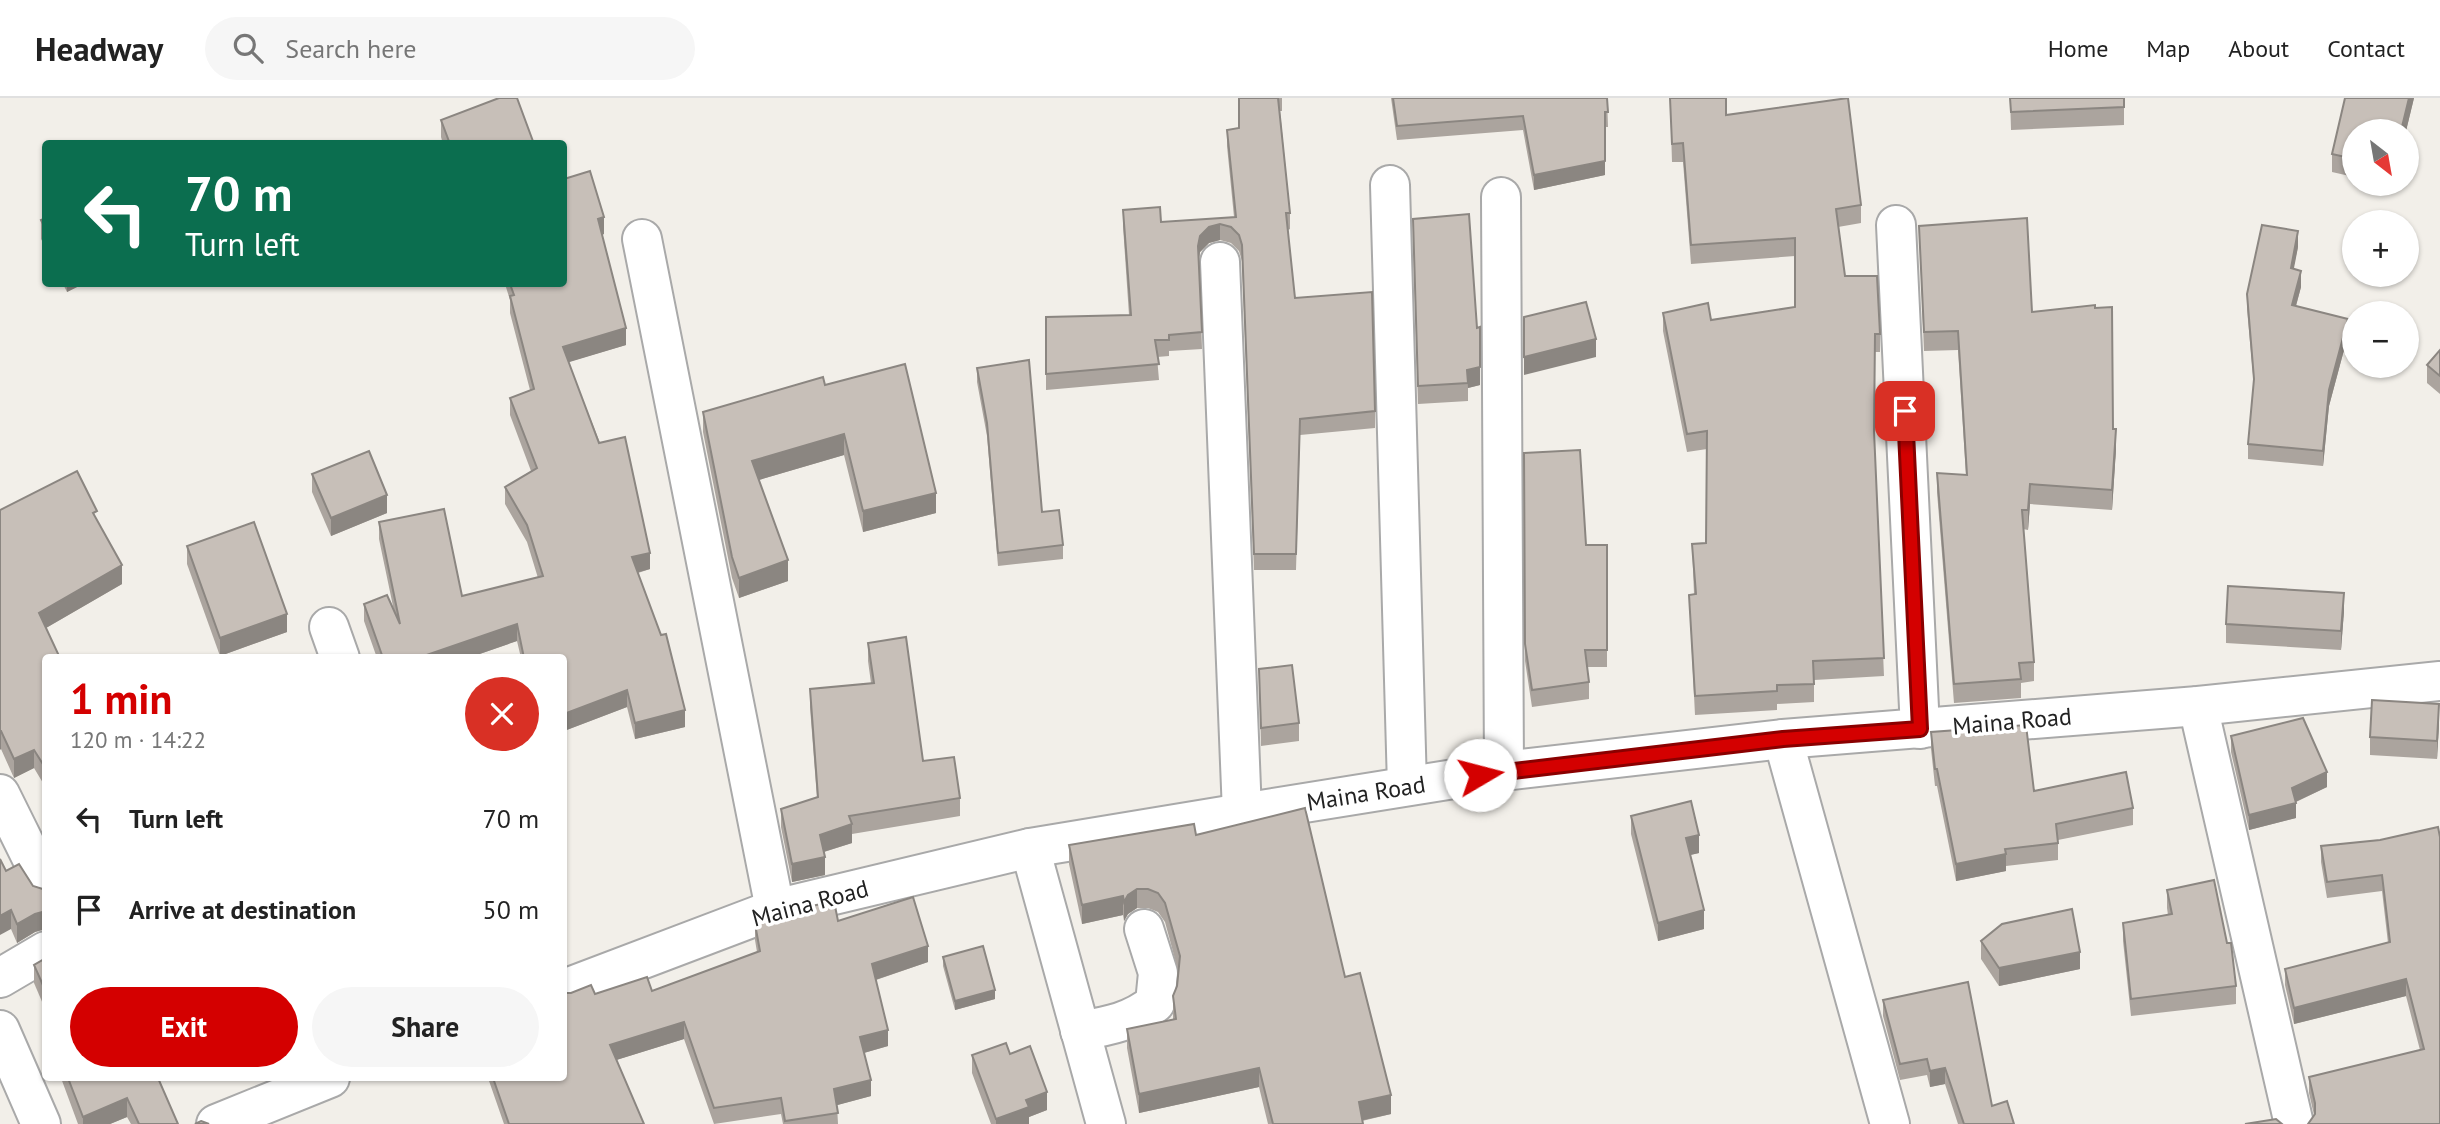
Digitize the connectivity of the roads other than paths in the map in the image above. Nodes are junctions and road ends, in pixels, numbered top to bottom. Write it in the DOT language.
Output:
graph roads {
  1 [pos="1390,185"];
  2 [pos="1501,197"];
  3 [pos="1896,225"];
  4 [pos="642,239"];
  5 [pos="1220,262"];
  6 [pos="2440,681"];
  7 [pos="2198,706"];
  8 [pos="1920,729"];
  9 [pos="1783,739"];
  10 [pos="1504,771"];
  11 [pos="1407,786"];
  12 [pos="0,794"];
  13 [pos="1242,813"];
  14 [pos="1030,848"];
  15 [pos="42,879"];
  16 [pos="775,909"];
  17 [pos="1144,929"];
  18 [pos="42,953"];
  19 [pos="0,978"];
  20 [pos="567,988"];
  21 [pos="0,1030"];
  22 [pos="1080,1031"];
  23 [pos="324,1081"];
  24 [pos="257,1116"];
  25 [pos="41,1124"];
  26 [pos="216,1124"];
  27 [pos="1106,1124"];
  28 [pos="1890,1124"];
  29 [pos="2294,1124"];
  1 -- 11 [label="street"];
  2 -- 10 [label="street"];
  3 -- 8 [label="street"];
  4 -- 16 [label="street"];
  5 -- 13 [label="street"];
  6 -- 7 [label="street, Maina Road"];
  7 -- 8 [label="street, Maina Road"];
  7 -- 29 [label="street"];
  8 -- 9 [label="street, Maina Road"];
  9 -- 10 [label="street, Maina Road"];
  9 -- 28 [label="street"];
  10 -- 11 [label="street, Maina Road"];
  11 -- 13 [label="street, Maina Road"];
  12 -- 15 [label="street"];
  13 -- 14 [label="street, Maina Road"];
  14 -- 16 [label="street, Maina Road"];
  14 -- 22 [label="street"];
  16 -- 20 [label="street, Maina Road"];
  17 -- 22 [label="street"];
  18 -- 19 [label="street"];
  21 -- 25 [label="street"];
  22 -- 27 [label="street"];
  23 -- 24 [label="street"];
  24 -- 26 [label="street"];
}
